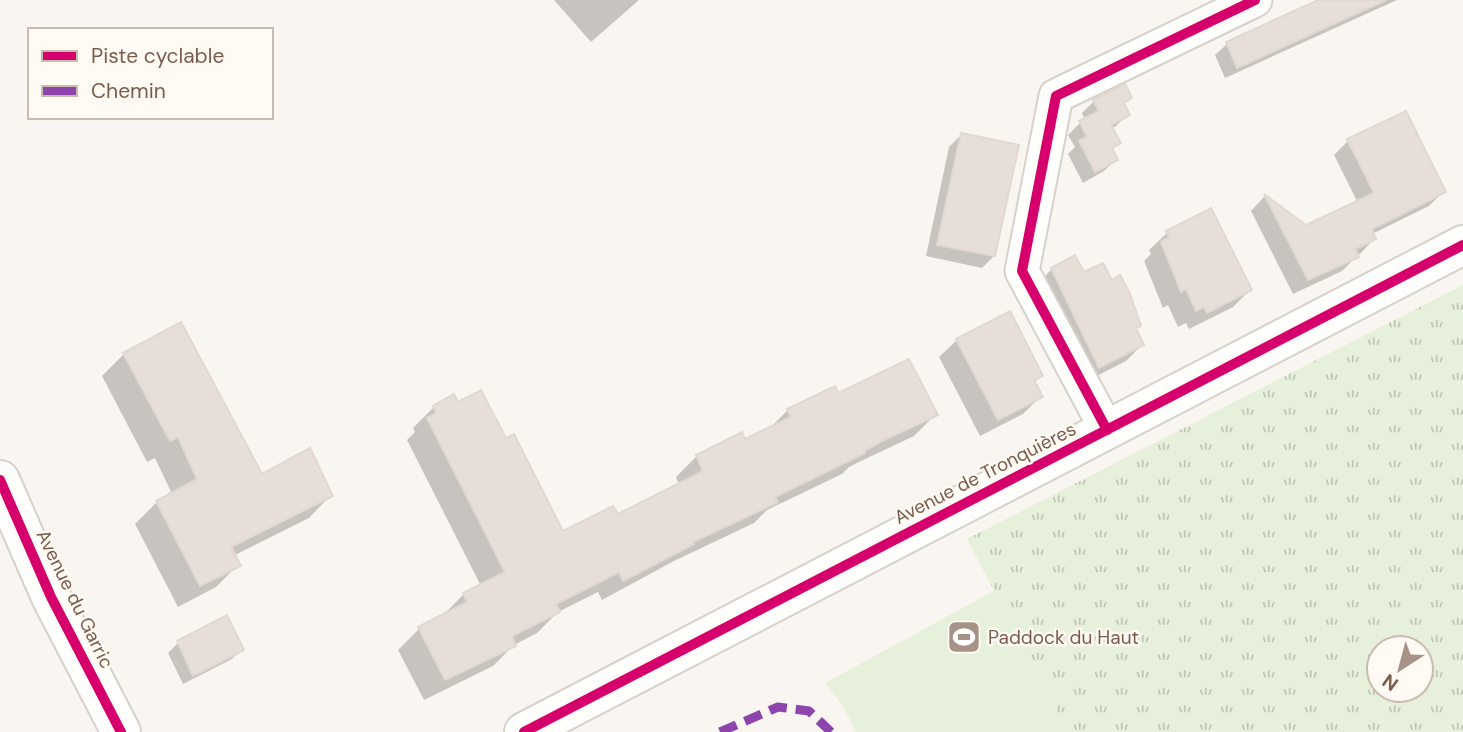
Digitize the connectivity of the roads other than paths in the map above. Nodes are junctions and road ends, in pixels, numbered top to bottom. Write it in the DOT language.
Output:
graph roads {
  1 [pos="1255,0"];
  2 [pos="1463,245"];
  3 [pos="1107,430"];
  4 [pos="0,480"];
  5 [pos="121,732"];
  6 [pos="524,732"];
  1 -- 3 [label="street"];
  2 -- 3 [label="street, Avenue de Tronquières"];
  3 -- 6 [label="street, Avenue de Tronquières"];
  4 -- 5 [label="street, Avenue du Garric"];
}
